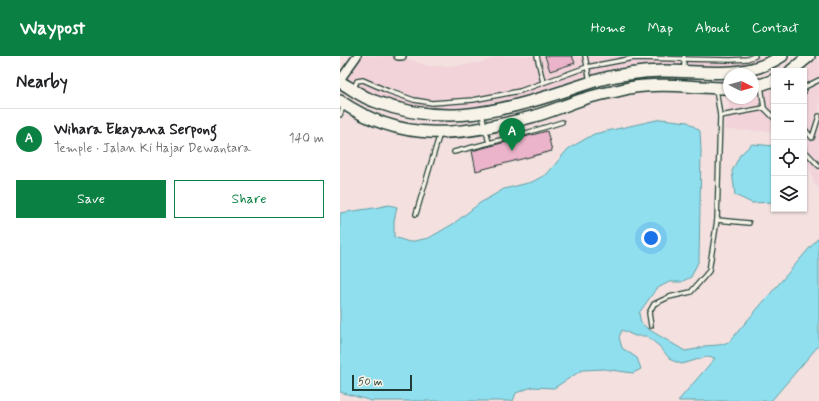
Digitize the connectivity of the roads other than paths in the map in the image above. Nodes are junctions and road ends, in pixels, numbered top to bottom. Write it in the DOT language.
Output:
graph roads {
  1 [pos="357,56"];
  2 [pos="398,56"];
  3 [pos="402,56"];
  4 [pos="537,56"];
  5 [pos="585,56"];
  6 [pos="755,56"];
  7 [pos="782,56"];
  8 [pos="809,56"];
  9 [pos="633,57"];
  10 [pos="684,57"];
  11 [pos="730,58"];
  12 [pos="587,67"];
  13 [pos="795,68"];
  14 [pos="684,72"];
  15 [pos="341,79"];
  16 [pos="819,80"];
  17 [pos="771,81"];
  18 [pos="543,82"];
  19 [pos="591,82"];
  20 [pos="759,84"];
  21 [pos="807,86"];
  22 [pos="716,88"];
  23 [pos="723,88"];
  24 [pos="353,90"];
  25 [pos="759,92"];
  26 [pos="342,107"];
  27 [pos="764,108"];
  28 [pos="482,113"];
  29 [pos="771,115"];
  30 [pos="720,116"];
  31 [pos="819,116"];
  32 [pos="562,122"];
  33 [pos="485,128"];
  34 [pos="441,132"];
  35 [pos="807,132"];
  36 [pos="489,143"];
  37 [pos="454,152"];
  38 [pos="807,153"];
  39 [pos="819,166"];
  40 [pos="416,214"];
  41 [pos="716,220"];
  42 [pos="749,223"];
  43 [pos="651,326"];
  1 -- 15 [label="street"];
  2 -- 3 [label="street"];
  4 -- 18 [label="lane"];
  5 -- 12 [label="lane"];
  6 -- 11 [label="lane"];
  7 -- 14 [label="street"];
  8 -- 13 [label="street"];
  9 -- 10 [label="lane"];
  9 -- 12 [label="lane"];
  10 -- 11 [label="lane"];
  10 -- 14 [label="lane"];
  12 -- 18 [label="lane"];
  12 -- 19 [label="lane"];
  14 -- 19 [label="street"];
  15 -- 24 [label="street"];
  16 -- 21 [label="lane"];
  17 -- 20 [label="street"];
  18 -- 24 [label="lane"];
  19 -- 28 [label="street"];
  22 -- 23 [label="street"];
  22 -- 30 [label="lane"];
  22 -- 33 [label="street"];
  24 -- 28 [label="street"];
  25 -- 27 [label="lane"];
  26 -- 34 [label="street"];
  27 -- 29 [label="lane"];
  27 -- 30 [label="lane"];
  28 -- 33 [label="lane"];
  30 -- 41 [label="lane"];
  31 -- 35 [label="lane"];
  32 -- 36 [label="lane"];
  33 -- 34 [label="street"];
  33 -- 36 [label="lane"];
  34 -- 40 [label="lane"];
  36 -- 37 [label="lane"];
  38 -- 39 [label="lane"];
  41 -- 42 [label="lane"];
  41 -- 43 [label="lane"];
}
